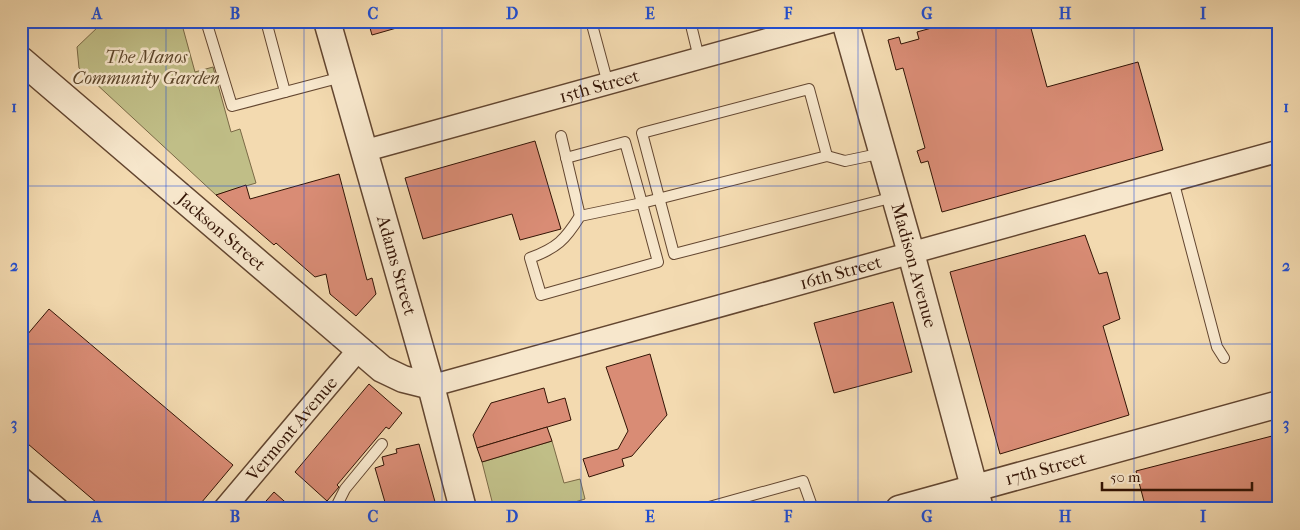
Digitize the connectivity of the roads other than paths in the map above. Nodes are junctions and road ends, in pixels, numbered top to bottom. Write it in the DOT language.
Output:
graph roads {
  1 [pos="206,21"];
  2 [pos="266,21"];
  3 [pos="327,21"];
  4 [pos="591,21"];
  5 [pos="690,21"];
  6 [pos="834,21"];
  7 [pos="845,21"];
  8 [pos="699,58"];
  9 [pos="21,60"];
  10 [pos="343,76"];
  11 [pos="608,84"];
  12 [pos="285,92"];
  13 [pos="560,136"];
  14 [pos="364,151"];
  15 [pos="1279,151"];
  16 [pos="883,153"];
  17 [pos="827,156"];
  18 [pos="566,158"];
  19 [pos="1173,180"];
  20 [pos="895,197"];
  21 [pos="659,198"];
  22 [pos="642,203"];
  23 [pos="580,216"];
  24 [pos="911,253"];
  25 [pos="359,349"];
  26 [pos="1224,358"];
  27 [pos="431,386"];
  28 [pos="1279,404"];
  29 [pos="382,444"];
  30 [pos="21,478"];
  31 [pos="978,499"];
  32 [pos="58,509"];
  33 [pos="224,509"];
  34 [pos="335,509"];
  35 [pos="463,509"];
  36 [pos="702,509"];
  37 [pos="813,509"];
  38 [pos="899,509"];
  1 -- 12 [label="lane"];
  2 -- 12 [label="lane"];
  3 -- 10 [label="street, Adams Street"];
  4 -- 11 [label="lane"];
  5 -- 8 [label="lane"];
  6 -- 8 [label="street, 15th Street"];
  7 -- 16 [label="street, Madison Avenue"];
  8 -- 11 [label="street, 15th Street"];
  9 -- 25 [label="street, Jackson Street"];
  10 -- 12 [label="lane"];
  10 -- 14 [label="street, Adams Street"];
  11 -- 14 [label="street, 15th Street"];
  13 -- 18 [label="lane"];
  14 -- 27 [label="street, Adams Street"];
  15 -- 19 [label="street, 16th Street"];
  16 -- 17 [label="lane"];
  16 -- 20 [label="street, Madison Avenue"];
  17 -- 21 [label="lane"];
  17 -- 21 [label="lane"];
  18 -- 22 [label="lane"];
  18 -- 23 [label="lane"];
  19 -- 24 [label="street, 16th Street"];
  19 -- 26 [label="lane"];
  20 -- 21 [label="lane"];
  20 -- 24 [label="street, Madison Avenue"];
  21 -- 22 [label="lane"];
  22 -- 23 [label="lane"];
  22 -- 23 [label="lane"];
  24 -- 27 [label="street, 16th Street"];
  24 -- 31 [label="street, Madison Avenue"];
  25 -- 27 [label="street, Jackson Street"];
  25 -- 33 [label="street, Vermont Avenue"];
  27 -- 35 [label="street, Adams Street"];
  28 -- 31 [label="street, 17th Street"];
  29 -- 34 [label="lane"];
  30 -- 32 [label="street"];
  31 -- 38 [label="street, 17th Street"];
  36 -- 37 [label="lane"];
}
